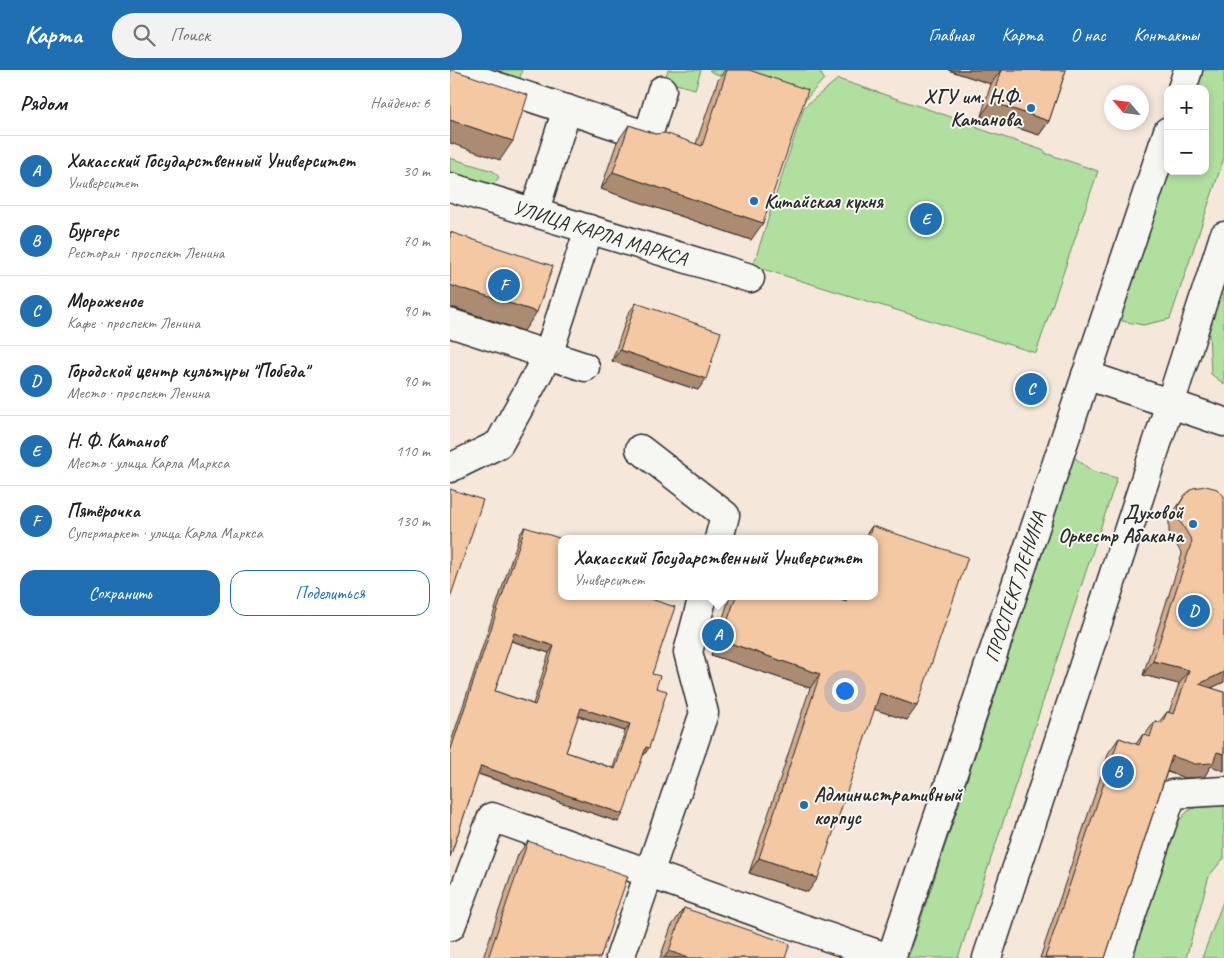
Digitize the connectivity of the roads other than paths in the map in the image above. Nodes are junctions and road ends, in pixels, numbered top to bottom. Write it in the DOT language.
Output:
graph roads {
  1 [pos="1188,70"];
  2 [pos="450,71"];
  3 [pos="1183,85"];
  4 [pos="662,90"];
  5 [pos="567,109"];
  6 [pos="1164,143"];
  7 [pos="450,187"];
  8 [pos="534,213"];
  9 [pos="589,229"];
  10 [pos="1224,236"];
  11 [pos="750,278"];
  12 [pos="450,323"];
  13 [pos="548,355"];
  14 [pos="585,367"];
  15 [pos="1086,375"];
  16 [pos="1170,404"];
  17 [pos="1224,422"];
  18 [pos="640,449"];
  19 [pos="450,468"];
  20 [pos="720,535"];
  21 [pos="702,600"];
  22 [pos="1224,791"];
  23 [pos="649,874"];
  24 [pos="451,926"];
  25 [pos="620,958"];
  26 [pos="890,958"];
  27 [pos="987,958"];
  28 [pos="1117,958"];
  1 -- 3 [label="street"];
  2 -- 5 [label="street"];
  4 -- 5 [label="street"];
  5 -- 8 [label="street"];
  6 -- 15 [label="street, ПРОСПЕКТ ЛЕНИНА"];
  7 -- 8 [label="street, УЛИЦА КАРЛА МАРКСА"];
  8 -- 9 [label="street, УЛИЦА КАРЛА МАРКСА"];
  9 -- 11 [label="street, УЛИЦА КАРЛА МАРКСА"];
  9 -- 13 [label="street"];
  10 -- 16 [label="street"];
  12 -- 13 [label="street"];
  13 -- 14 [label="street"];
  13 -- 19 [label="street"];
  15 -- 16 [label="street"];
  15 -- 26 [label="street, ПРОСПЕКТ ЛЕНИНА"];
  16 -- 17 [label="street"];
  16 -- 27 [label="street"];
  18 -- 20 [label="street"];
  21 -- 23 [label="street"];
  22 -- 28 [label="street"];
  23 -- 24 [label="street"];
  23 -- 25 [label="street"];
  23 -- 26 [label="street"];
}
